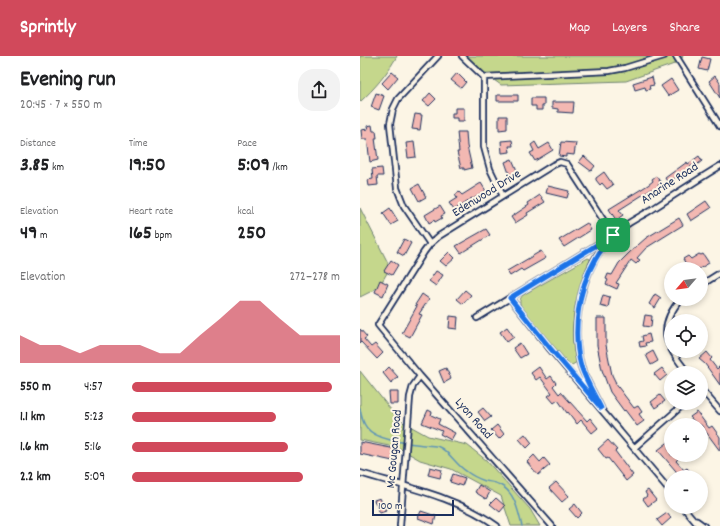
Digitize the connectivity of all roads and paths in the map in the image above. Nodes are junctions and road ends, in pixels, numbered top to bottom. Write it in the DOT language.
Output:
graph roads {
  1 [pos="438,56"];
  2 [pos="462,56"];
  3 [pos="664,56"];
  4 [pos="676,56"];
  5 [pos="484,76"];
  6 [pos="720,126"];
  7 [pos="720,166"];
  8 [pos="503,196"];
  9 [pos="613,235"];
  10 [pos="430,244"];
  11 [pos="720,273"];
  12 [pos="708,281"];
  13 [pos="510,298"];
  14 [pos="675,306"];
  15 [pos="477,318"];
  16 [pos="378,325"];
  17 [pos="683,366"];
  18 [pos="420,376"];
  19 [pos="708,397"];
  20 [pos="601,408"];
  21 [pos="677,410"];
  22 [pos="720,411"];
  23 [pos="634,448"];
  24 [pos="360,473"];
  25 [pos="664,484"];
  26 [pos="403,486"];
  27 [pos="689,514"];
  28 [pos="692,518"];
  29 [pos="400,526"];
  30 [pos="497,526"];
  31 [pos="552,526"];
  32 [pos="699,526"];
  33 [pos="704,526"];
  1 -- 10 [label="street"];
  2 -- 5 [label="street"];
  3 -- 5 [label="street"];
  4 -- 6 [label="street"];
  5 -- 8 [label="street"];
  7 -- 9 [label="street, Anarine Road"];
  8 -- 9 [label="street, Edenwood Drive"];
  8 -- 10 [label="street, Edenwood Drive"];
  9 -- 13 [label="street, Anarine Road"];
  9 -- 20 [label="street, Anarine Road"];
  10 -- 16 [label="street, Edenwood Drive"];
  11 -- 12 [label="street"];
  13 -- 15 [label="street, Anarine Road"];
  13 -- 20 [label="street"];
  14 -- 17 [label="street"];
  16 -- 18 [label="street, Lyon Road"];
  18 -- 26 [label="street, Mc Gougan Road"];
  18 -- 31 [label="street, Lyon Road"];
  19 -- 22 [label="street"];
  20 -- 23 [label="street"];
  21 -- 23 [label="street"];
  23 -- 25 [label="street"];
  24 -- 26 [label="street"];
  26 -- 29 [label="street, Mc Gougan Road"];
  26 -- 30 [label="street"];
  27 -- 28 [label="street"];
  28 -- 32 [label="street"];
  28 -- 33 [label="street"];
}
